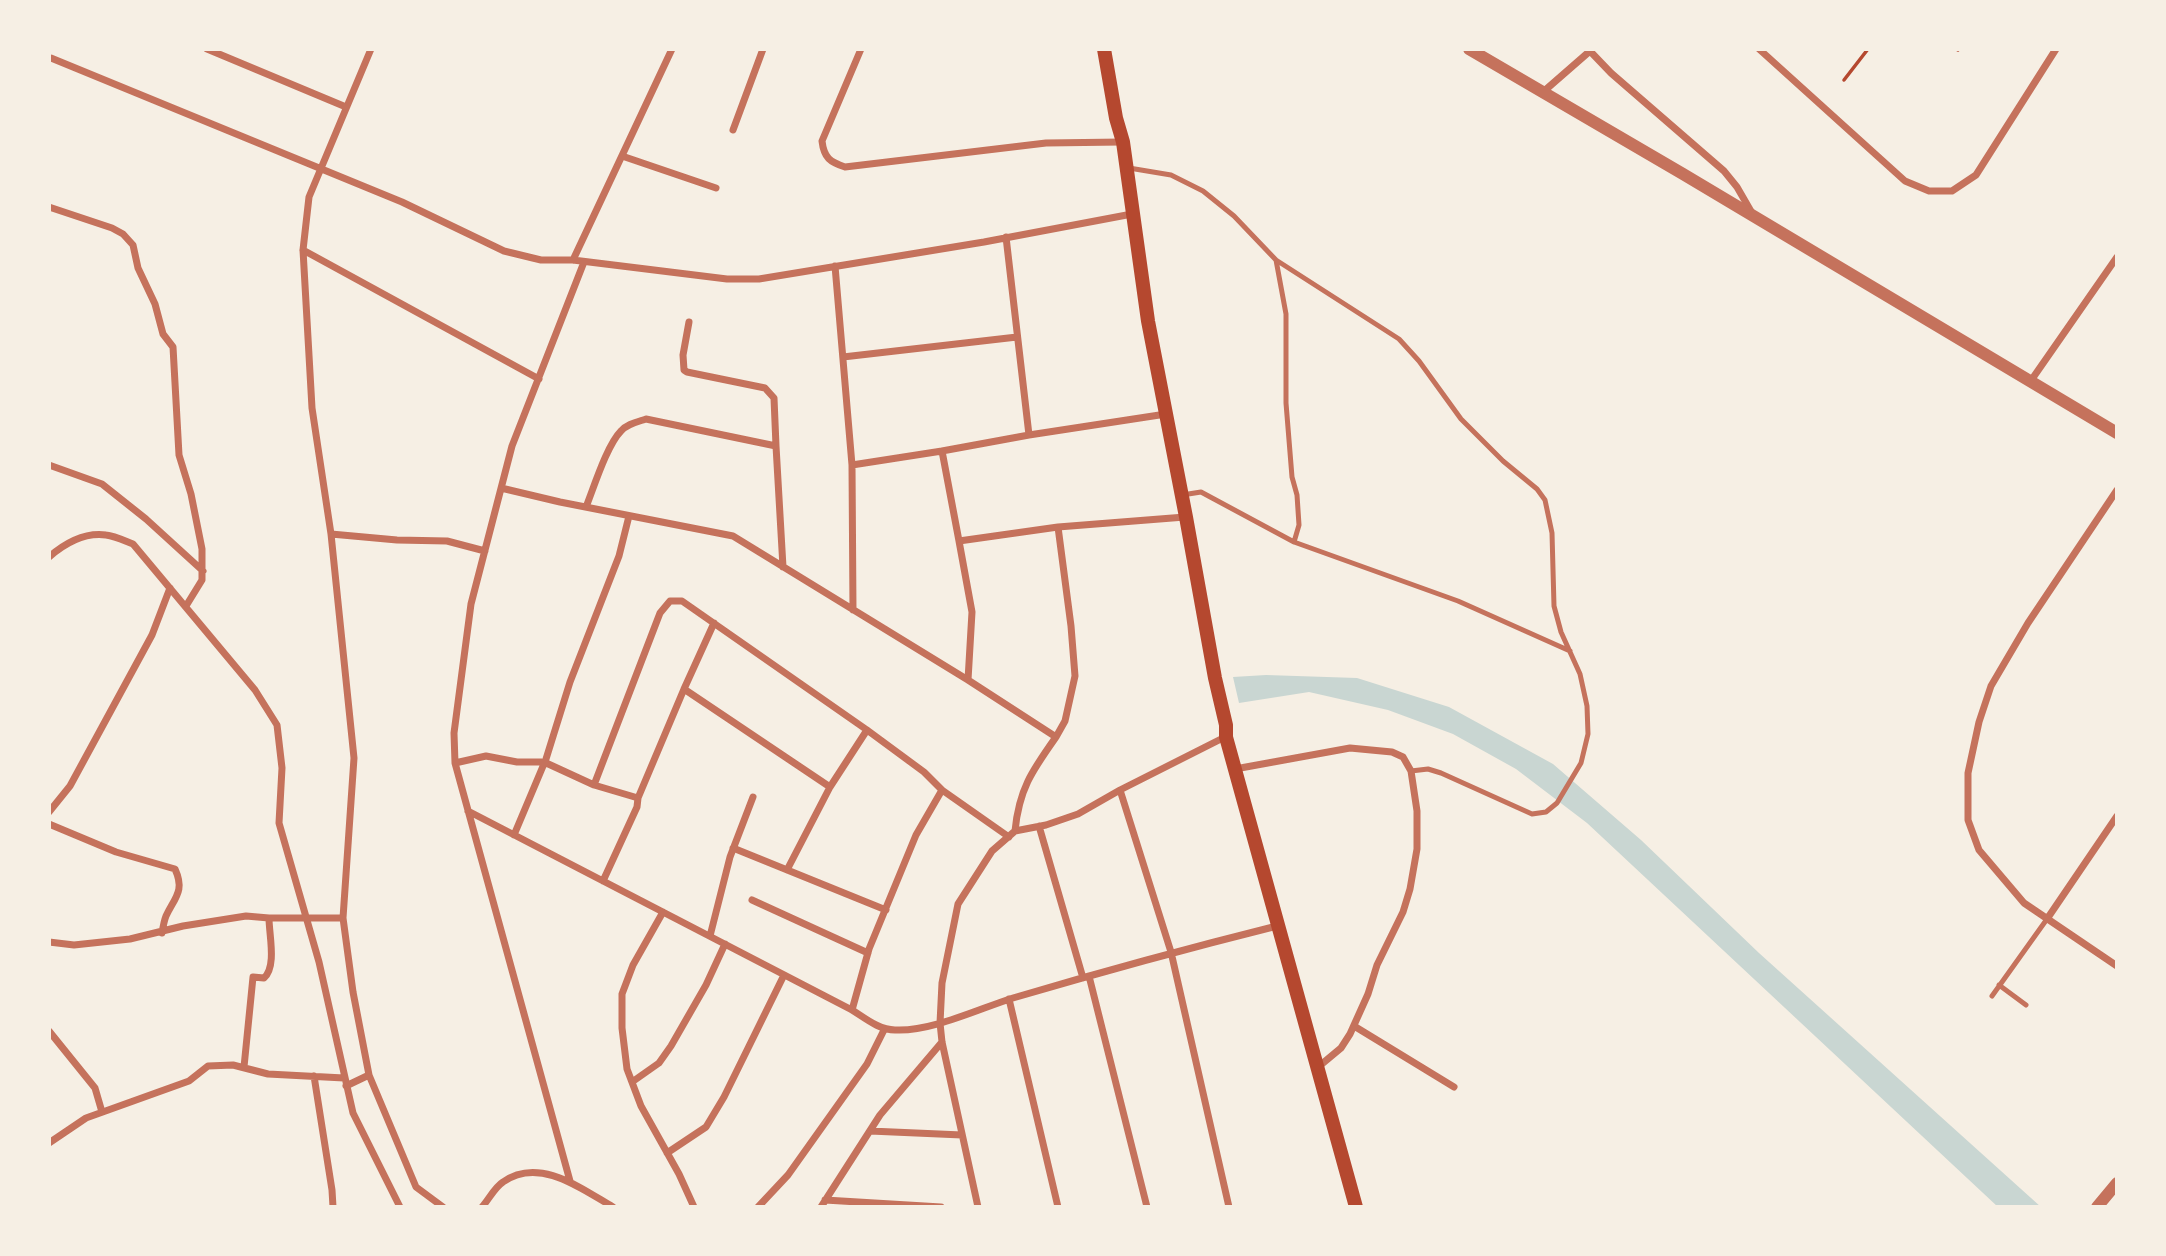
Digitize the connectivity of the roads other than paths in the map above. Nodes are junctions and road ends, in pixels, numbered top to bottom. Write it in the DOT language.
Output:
graph roads {
  1 [pos="55,49"];
  2 [pos="207,49"];
  3 [pos="372,49"];
  4 [pos="672,49"];
  5 [pos="763,49"];
  6 [pos="861,49"];
  7 [pos="1104,49"];
  8 [pos="1469,49"];
  9 [pos="1759,49"];
  10 [pos="2056,49"];
  11 [pos="1589,50"];
  12 [pos="50,61"];
  13 [pos="1543,92"];
  14 [pos="346,107"];
  15 [pos="733,130"];
  16 [pos="1123,142"];
  17 [pos="622,156"];
  18 [pos="1126,168"];
  19 [pos="321,169"];
  20 [pos="716,188"];
  21 [pos="49,206"];
  22 [pos="1132,214"];
  23 [pos="1754,216"];
  24 [pos="1006,237"];
  25 [pos="303,250"];
  26 [pos="2117,257"];
  27 [pos="573,260"];
  28 [pos="1276,260"];
  29 [pos="584,262"];
  30 [pos="835,266"];
  31 [pos="689,322"];
  32 [pos="1017,337"];
  33 [pos="843,357"];
  34 [pos="539,379"];
  35 [pos="2030,382"];
  36 [pos="1167,414"];
  37 [pos="2117,433"];
  38 [pos="1029,435"];
  39 [pos="776,446"];
  40 [pos="942,451"];
  41 [pos="49,465"];
  42 [pos="852,465"];
  43 [pos="501,488"];
  44 [pos="2117,490"];
  45 [pos="1181,495"];
  46 [pos="586,507"];
  47 [pos="629,516"];
  48 [pos="1186,517"];
  49 [pos="1058,527"];
  50 [pos="331,534"];
  51 [pos="959,541"];
  52 [pos="1294,541"];
  53 [pos="485,551"];
  54 [pos="49,557"];
  55 [pos="783,567"];
  56 [pos="202,570"];
  57 [pos="170,587"];
  58 [pos="186,606"];
  59 [pos="853,610"];
  60 [pos="714,623"];
  61 [pos="1570,651"];
  62 [pos="968,680"];
  63 [pos="684,689"];
  64 [pos="867,730"];
  65 [pos="1226,731"];
  66 [pos="1056,737"];
  67 [pos="455,762"];
  68 [pos="544,762"];
  69 [pos="1234,769"];
  70 [pos="1411,771"];
  71 [pos="594,785"];
  72 [pos="830,787"];
  73 [pos="942,790"];
  74 [pos="1120,790"];
  75 [pos="753,797"];
  76 [pos="638,798"];
  77 [pos="468,811"];
  78 [pos="49,813"];
  79 [pos="2117,816"];
  80 [pos="49,824"];
  81 [pos="1039,827"];
  82 [pos="1012,834"];
  83 [pos="514,835"];
  84 [pos="733,848"];
  85 [pos="787,870"];
  86 [pos="603,881"];
  87 [pos="752,900"];
  88 [pos="886,909"];
  89 [pos="663,912"];
  90 [pos="269,918"];
  91 [pos="343,918"];
  92 [pos="306,919"];
  93 [pos="2047,919"];
  94 [pos="1277,926"];
  95 [pos="162,933"];
  96 [pos="710,936"];
  97 [pos="49,943"];
  98 [pos="725,944"];
  99 [pos="1171,952"];
  100 [pos="868,953"];
  101 [pos="2117,966"];
  102 [pos="784,975"];
  103 [pos="1086,977"];
  104 [pos="1999,985"];
  105 [pos="1992,996"];
  106 [pos="1009,999"];
  107 [pos="2026,1005"];
  108 [pos="852,1010"];
  109 [pos="940,1023"];
  110 [pos="1354,1026"];
  111 [pos="884,1030"];
  112 [pos="49,1031"];
  113 [pos="942,1042"];
  114 [pos="244,1068"];
  115 [pos="1317,1068"];
  116 [pos="369,1075"];
  117 [pos="314,1076"];
  118 [pos="345,1082"];
  119 [pos="632,1082"];
  120 [pos="1454,1087"];
  121 [pos="102,1112"];
  122 [pos="870,1131"];
  123 [pos="962,1135"];
  124 [pos="49,1143"];
  125 [pos="667,1153"];
  126 [pos="570,1181"];
  127 [pos="2117,1183"];
  128 [pos="823,1203"];
  129 [pos="333,1207"];
  130 [pos="400,1207"];
  131 [pos="443,1207"];
  132 [pos="482,1207"];
  133 [pos="613,1207"];
  134 [pos="694,1207"];
  135 [pos="758,1207"];
  136 [pos="940,1207"];
  137 [pos="978,1207"];
  138 [pos="1058,1207"];
  139 [pos="1147,1207"];
  140 [pos="1229,1207"];
  141 [pos="1356,1207"];
  142 [pos="2096,1207"];
  1 -- 12 [label="street"];
  2 -- 14 [label="street"];
  3 -- 14 [label="street"];
  4 -- 17 [label="street"];
  5 -- 15 [label="street"];
  6 -- 16 [label="street"];
  7 -- 16 [label="main road"];
  8 -- 13 [label="street"];
  9 -- 10 [label="street"];
  11 -- 13 [label="street"];
  11 -- 23 [label="street"];
  12 -- 19 [label="street"];
  13 -- 23 [label="street"];
  14 -- 19 [label="street"];
  16 -- 18 [label="main road"];
  17 -- 20 [label="street"];
  17 -- 27 [label="street"];
  18 -- 22 [label="main road"];
  18 -- 28 [label="lane"];
  19 -- 25 [label="street"];
  19 -- 27 [label="street"];
  21 -- 56 [label="street"];
  22 -- 24 [label="street"];
  22 -- 36 [label="main road"];
  23 -- 35 [label="street"];
  24 -- 30 [label="street"];
  24 -- 32 [label="street"];
  25 -- 34 [label="street"];
  25 -- 50 [label="street"];
  26 -- 35 [label="street"];
  27 -- 29 [label="street"];
  28 -- 52 [label="lane"];
  28 -- 61 [label="lane"];
  29 -- 30 [label="street"];
  29 -- 34 [label="street"];
  30 -- 33 [label="street"];
  31 -- 39 [label="street"];
  32 -- 33 [label="street"];
  32 -- 38 [label="street"];
  33 -- 42 [label="street"];
  34 -- 43 [label="street"];
  35 -- 37 [label="street"];
  36 -- 38 [label="street"];
  36 -- 45 [label="main road"];
  38 -- 40 [label="street"];
  39 -- 46 [label="street"];
  39 -- 55 [label="street"];
  40 -- 42 [label="street"];
  40 -- 51 [label="street"];
  41 -- 56 [label="street"];
  42 -- 59 [label="street"];
  43 -- 46 [label="street"];
  43 -- 53 [label="street"];
  44 -- 93 [label="street"];
  45 -- 48 [label="main road"];
  45 -- 52 [label="lane"];
  46 -- 47 [label="street"];
  47 -- 55 [label="street"];
  47 -- 68 [label="street"];
  48 -- 49 [label="street"];
  48 -- 65 [label="main road"];
  49 -- 51 [label="street"];
  49 -- 66 [label="street"];
  50 -- 53 [label="street"];
  50 -- 91 [label="street"];
  51 -- 62 [label="street"];
  52 -- 61 [label="lane"];
  53 -- 67 [label="street"];
  54 -- 57 [label="street"];
  55 -- 59 [label="street"];
  56 -- 58 [label="street"];
  57 -- 58 [label="street"];
  57 -- 78 [label="street"];
  58 -- 92 [label="street"];
  59 -- 62 [label="street"];
  60 -- 63 [label="street"];
  60 -- 64 [label="street"];
  60 -- 71 [label="street"];
  61 -- 70 [label="lane"];
  62 -- 66 [label="street"];
  63 -- 72 [label="street"];
  63 -- 76 [label="street"];
  64 -- 72 [label="street"];
  64 -- 73 [label="street"];
  65 -- 69 [label="main road"];
  65 -- 74 [label="street"];
  66 -- 82 [label="street"];
  67 -- 68 [label="street"];
  67 -- 77 [label="street"];
  68 -- 71 [label="street"];
  68 -- 83 [label="street"];
  69 -- 70 [label="street"];
  69 -- 94 [label="main road"];
  70 -- 110 [label="street"];
  71 -- 76 [label="street"];
  72 -- 85 [label="street"];
  73 -- 82 [label="street"];
  73 -- 88 [label="street"];
  74 -- 81 [label="street"];
  74 -- 99 [label="street"];
  75 -- 84 [label="street"];
  76 -- 86 [label="street"];
  77 -- 83 [label="street"];
  77 -- 126 [label="street"];
  79 -- 93 [label="street"];
  80 -- 95 [label="street"];
  81 -- 82 [label="street"];
  81 -- 103 [label="street"];
  82 -- 109 [label="street"];
  83 -- 86 [label="street"];
  84 -- 85 [label="street"];
  84 -- 96 [label="street"];
  85 -- 88 [label="street"];
  86 -- 89 [label="street"];
  87 -- 100 [label="street"];
  88 -- 100 [label="street"];
  89 -- 96 [label="street"];
  89 -- 119 [label="street"];
  90 -- 92 [label="street"];
  90 -- 95 [label="street"];
  90 -- 114 [label="street"];
  91 -- 92 [label="street"];
  91 -- 116 [label="street"];
  92 -- 118 [label="street"];
  93 -- 101 [label="street"];
  93 -- 104 [label="lane"];
  94 -- 99 [label="street"];
  94 -- 115 [label="main road"];
  95 -- 97 [label="street"];
  96 -- 98 [label="street"];
  98 -- 102 [label="street"];
  98 -- 119 [label="street"];
  99 -- 103 [label="street"];
  99 -- 140 [label="street"];
  100 -- 108 [label="street"];
  102 -- 108 [label="street"];
  102 -- 125 [label="street"];
  103 -- 106 [label="street"];
  103 -- 139 [label="street"];
  104 -- 105 [label="lane"];
  104 -- 107 [label="lane"];
  106 -- 109 [label="street"];
  106 -- 138 [label="street"];
  108 -- 111 [label="street"];
  109 -- 111 [label="street"];
  109 -- 113 [label="street"];
  110 -- 115 [label="street"];
  110 -- 120 [label="street"];
  111 -- 135 [label="street"];
  112 -- 121 [label="street"];
  113 -- 122 [label="street"];
  113 -- 123 [label="street"];
  114 -- 117 [label="street"];
  114 -- 121 [label="street"];
  115 -- 141 [label="main road"];
  116 -- 118 [label="street"];
  116 -- 131 [label="street"];
  117 -- 118 [label="street"];
  117 -- 129 [label="street"];
  118 -- 130 [label="street"];
  119 -- 125 [label="street"];
  121 -- 124 [label="street"];
  122 -- 123 [label="street"];
  122 -- 128 [label="street"];
  123 -- 137 [label="street"];
  125 -- 134 [label="street"];
  126 -- 132 [label="street"];
  126 -- 133 [label="street"];
  127 -- 142 [label="street"];
  128 -- 136 [label="street"];
}
